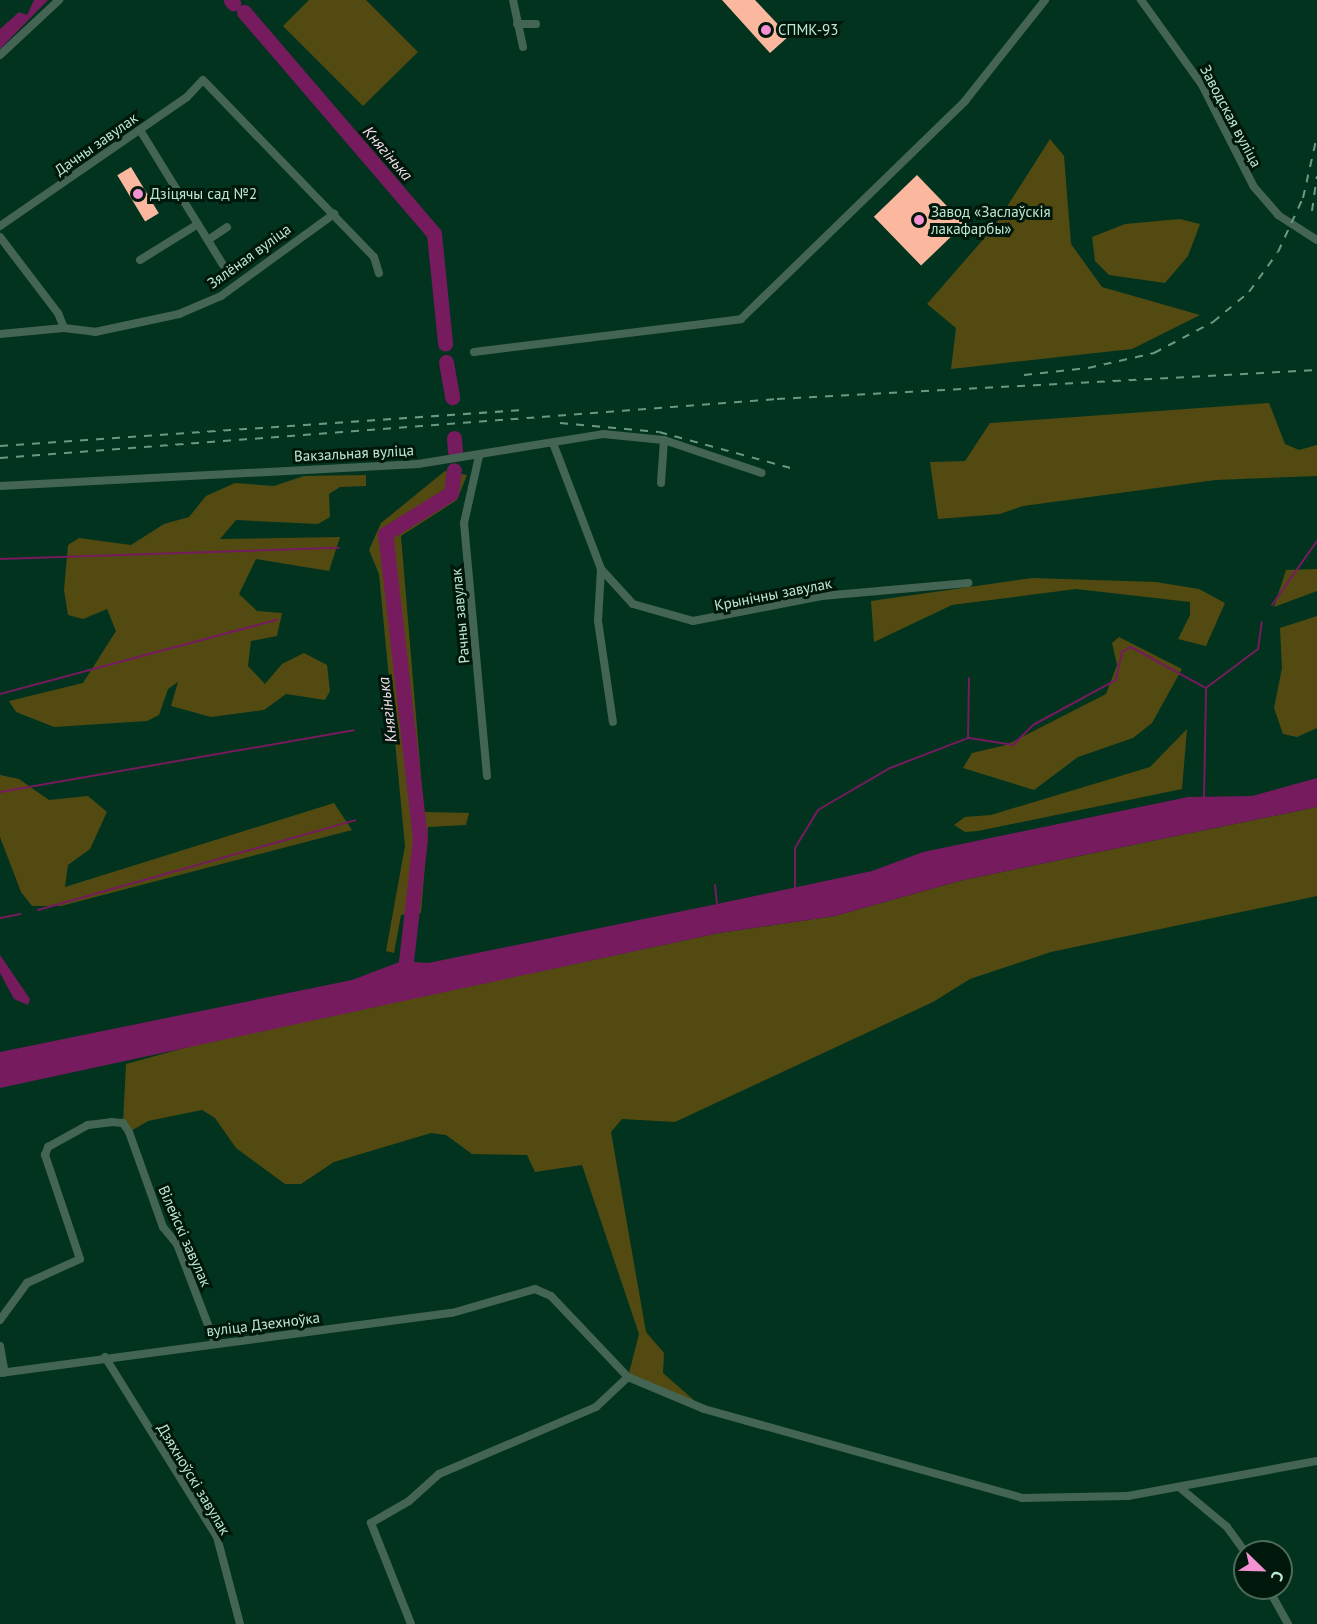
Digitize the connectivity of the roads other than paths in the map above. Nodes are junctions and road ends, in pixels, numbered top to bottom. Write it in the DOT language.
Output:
graph roads {
  1 [pos="59,0"];
  2 [pos="513,0"];
  3 [pos="1045,0"];
  4 [pos="1141,0"];
  5 [pos="518,24"];
  6 [pos="536,24"];
  7 [pos="523,47"];
  8 [pos="0,55"];
  9 [pos="140,130"];
  10 [pos="334,214"];
  11 [pos="198,224"];
  12 [pos="0,226"];
  13 [pos="227,227"];
  14 [pos="0,237"];
  15 [pos="208,240"];
  16 [pos="1317,240"];
  17 [pos="140,260"];
  18 [pos="223,265"];
  19 [pos="379,273"];
  20 [pos="64,328"];
  21 [pos="0,334"];
  22 [pos="474,352"];
  23 [pos="664,440"];
  24 [pos="553,443"];
  25 [pos="479,456"];
  26 [pos="762,473"];
  27 [pos="661,483"];
  28 [pos="0,486"];
  29 [pos="602,569"];
  30 [pos="968,583"];
  31 [pos="613,722"];
  32 [pos="487,776"];
  33 [pos="0,1320"];
  34 [pos="215,1343"];
  35 [pos="0,1346"];
  36 [pos="105,1357"];
  37 [pos="3,1373"];
  38 [pos="628,1377"];
  39 [pos="1317,1461"];
  40 [pos="1179,1487"];
  41 [pos="1236,1540"];
  42 [pos="1275,1600"];
  43 [pos="240,1624"];
  44 [pos="411,1624"];
  45 [pos="1288,1624"];
  1 -- 8 [label="street"];
  2 -- 5 [label="street"];
  3 -- 22 [label="street"];
  4 -- 16 [label="street, Заводская вуліца"];
  5 -- 6 [label="street"];
  5 -- 7 [label="street"];
  9 -- 10 [label="street, Дачны завулак"];
  9 -- 11 [label="street"];
  9 -- 12 [label="street, Дачны завулак"];
  10 -- 19 [label="street"];
  10 -- 20 [label="street, Зялёная вуліца"];
  11 -- 15 [label="street"];
  11 -- 17 [label="street"];
  13 -- 15 [label="street"];
  14 -- 20 [label="street"];
  15 -- 18 [label="street"];
  20 -- 21 [label="street, Зялёная вуліца"];
  23 -- 24 [label="street, Вакзальная вуліца"];
  23 -- 26 [label="street, Вакзальная вуліца"];
  23 -- 27 [label="street"];
  24 -- 25 [label="street, Вакзальная вуліца"];
  24 -- 29 [label="street"];
  25 -- 28 [label="street, Вакзальная вуліца"];
  25 -- 32 [label="street, Рачны завулак"];
  29 -- 30 [label="street, Крынічны завулак"];
  29 -- 31 [label="street"];
  33 -- 34 [label="street, Вілейскі завулак"];
  34 -- 36 [label="street, вуліца Дзехноўка"];
  34 -- 38 [label="street, вуліца Дзехноўка"];
  35 -- 37 [label="street"];
  36 -- 37 [label="street, вуліца Дзехноўка"];
  36 -- 43 [label="street, Дзяхноўскі завулак"];
  38 -- 40 [label="street"];
  38 -- 44 [label="street"];
  39 -- 40 [label="street"];
  40 -- 41 [label="street"];
  42 -- 45 [label="street"];
}
